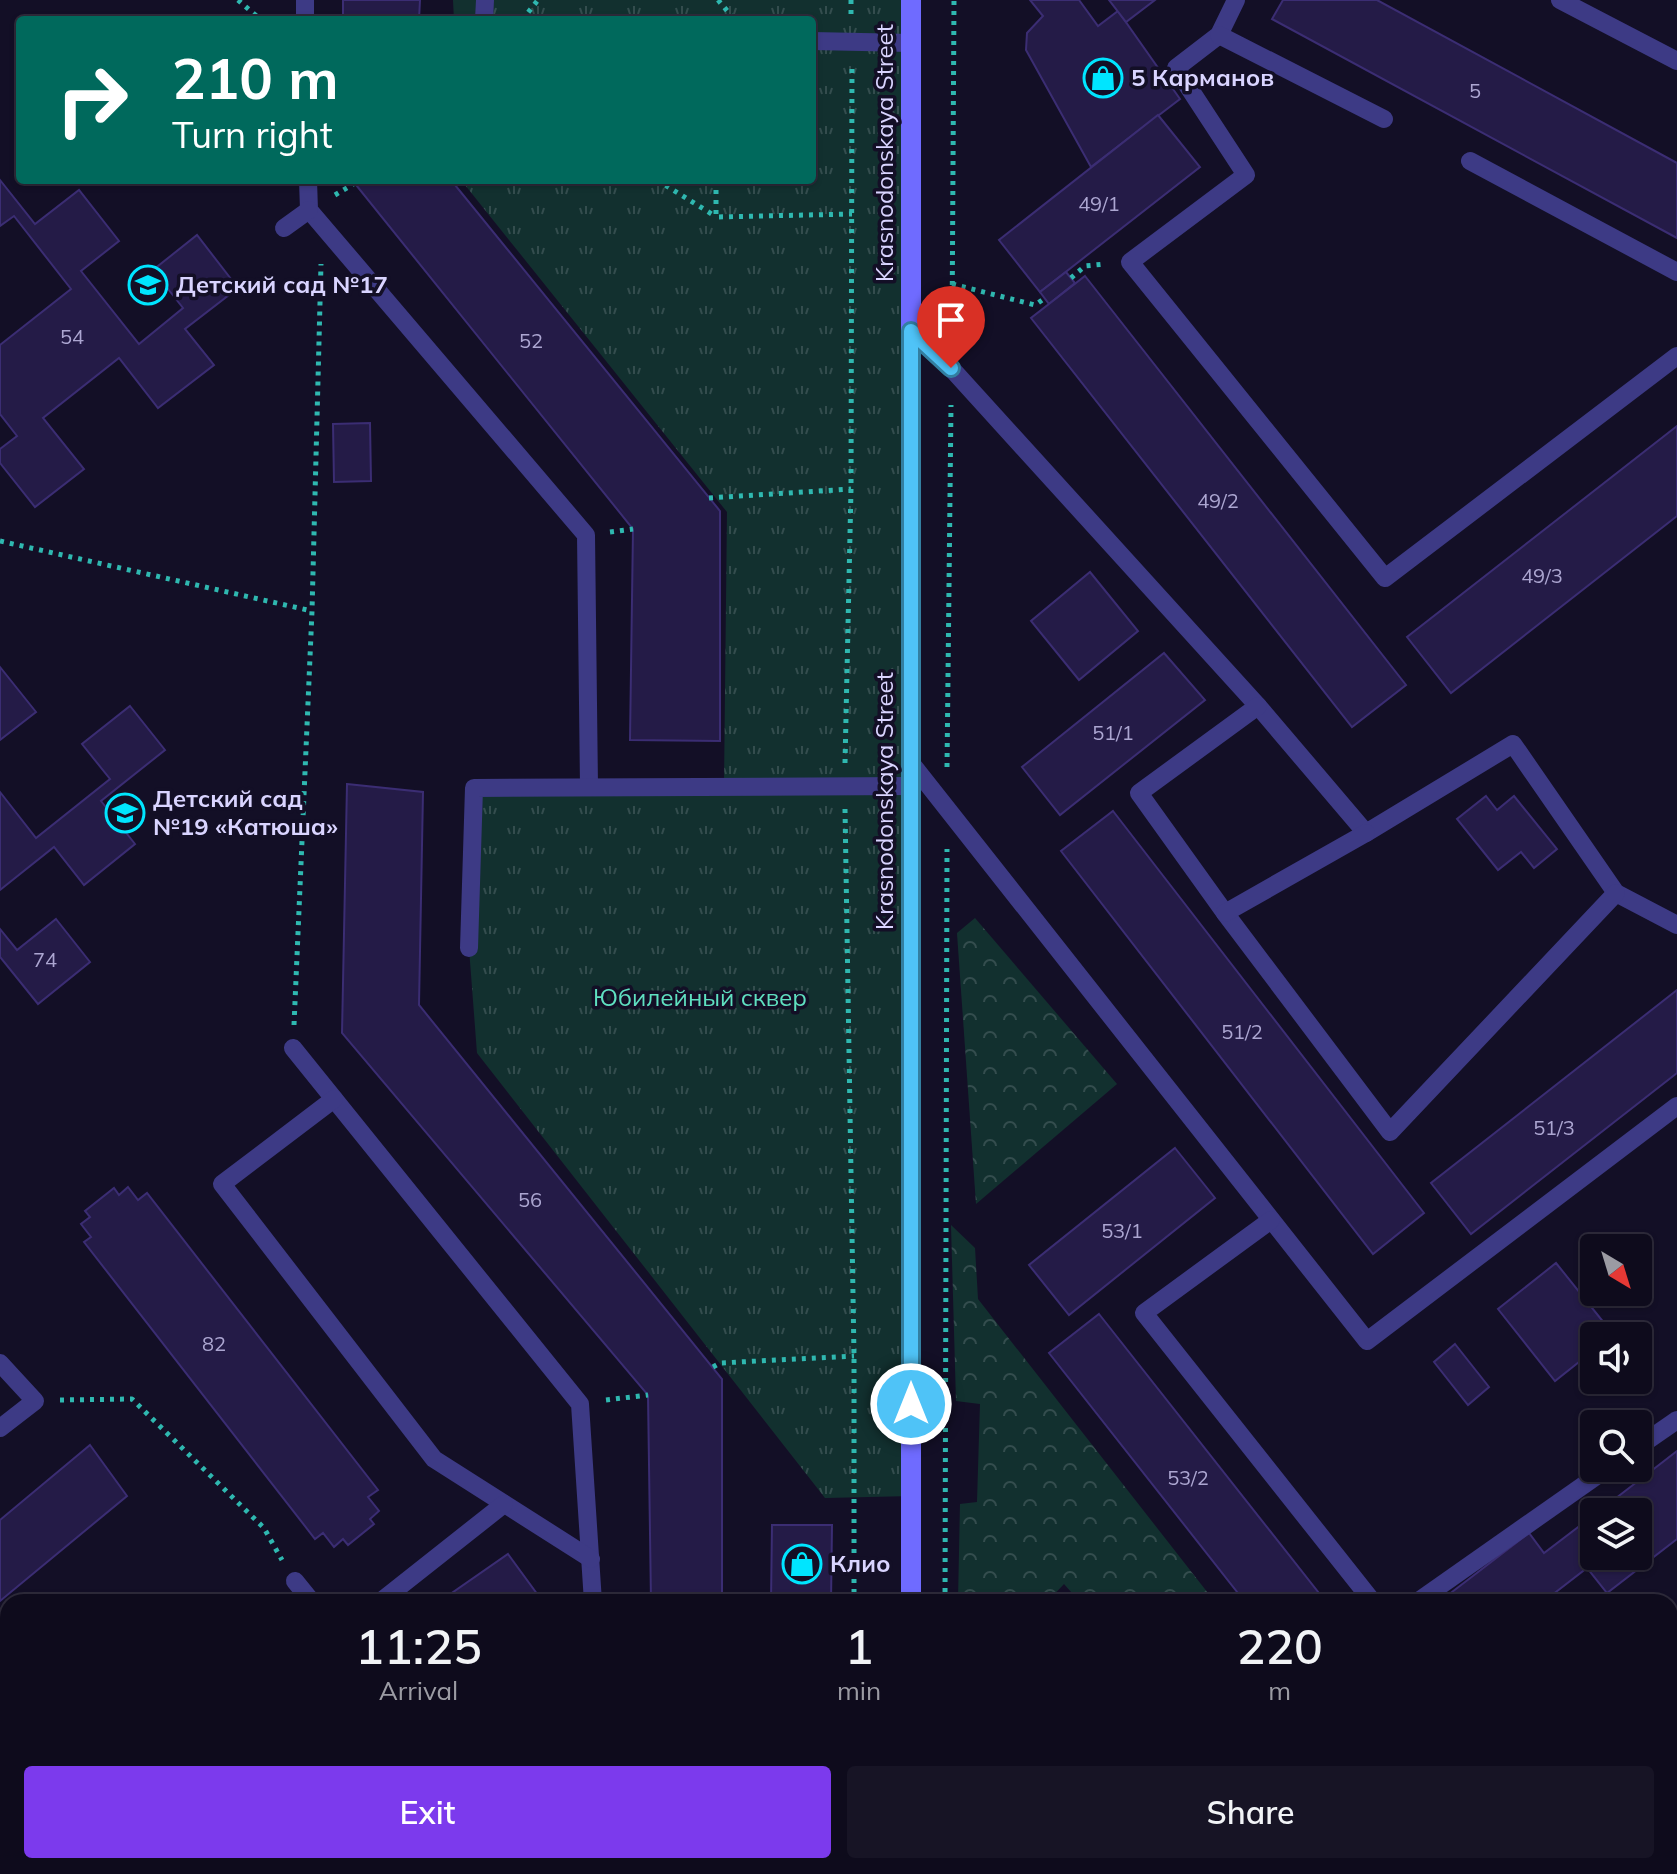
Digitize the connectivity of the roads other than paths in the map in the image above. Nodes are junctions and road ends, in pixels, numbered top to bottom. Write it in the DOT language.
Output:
graph roads {
  1 [pos="911,0"];
  2 [pos="1236,0"];
  3 [pos="1560,0"];
  4 [pos="1219,35"];
  5 [pos="816,41"];
  6 [pos="911,43"];
  7 [pos="1677,61"];
  8 [pos="1384,119"];
  9 [pos="1470,161"];
  10 [pos="308,184"];
  11 [pos="309,210"];
  12 [pos="284,228"];
  13 [pos="1677,272"];
  14 [pos="911,331"];
  15 [pos="1677,356"];
  16 [pos="1258,706"];
  17 [pos="911,763"];
  18 [pos="911,786"];
  19 [pos="589,787"];
  20 [pos="1366,833"];
  21 [pos="1616,893"];
  22 [pos="1225,913"];
  23 [pos="1677,925"];
  24 [pos="469,948"];
  25 [pos="293,1048"];
  26 [pos="334,1099"];
  27 [pos="1677,1106"];
  28 [pos="1271,1220"];
  29 [pos="0,1363"];
  30 [pos="1677,1420"];
  31 [pos="0,1428"];
  32 [pos="1652,1437"];
  33 [pos="1588,1482"];
  34 [pos="504,1504"];
  35 [pos="591,1559"];
  36 [pos="295,1581"];
  37 [pos="306,1594"];
  38 [pos="390,1594"];
  39 [pos="593,1594"];
  40 [pos="911,1594"];
  41 [pos="1367,1594"];
  42 [pos="1428,1594"];
  1 -- 6 [label="street, Krasnodonskaya Street"];
  2 -- 4 [label="lane"];
  3 -- 7 [label="lane"];
  4 -- 8 [label="lane"];
  4 -- 15 [label="lane"];
  5 -- 6 [label="lane"];
  6 -- 14 [label="street, Krasnodonskaya Street"];
  9 -- 13 [label="lane"];
  10 -- 11 [label="lane"];
  11 -- 12 [label="lane"];
  11 -- 19 [label="lane"];
  14 -- 16 [label="lane"];
  14 -- 17 [label="street, Krasnodonskaya Street"];
  16 -- 20 [label="lane"];
  16 -- 22 [label="lane"];
  17 -- 18 [label="street, Krasnodonskaya Street"];
  17 -- 28 [label="lane"];
  18 -- 19 [label="lane"];
  18 -- 40 [label="street, Krasnodonskaya Street"];
  19 -- 24 [label="lane"];
  20 -- 21 [label="lane"];
  20 -- 22 [label="lane"];
  21 -- 22 [label="lane"];
  21 -- 23 [label="lane"];
  25 -- 26 [label="lane"];
  26 -- 34 [label="lane"];
  26 -- 35 [label="lane"];
  27 -- 28 [label="lane"];
  28 -- 41 [label="lane"];
  29 -- 31 [label="lane"];
  30 -- 32 [label="lane"];
  33 -- 42 [label="lane"];
  34 -- 35 [label="lane"];
  34 -- 38 [label="lane"];
  35 -- 39 [label="lane"];
  36 -- 37 [label="lane"];
}
